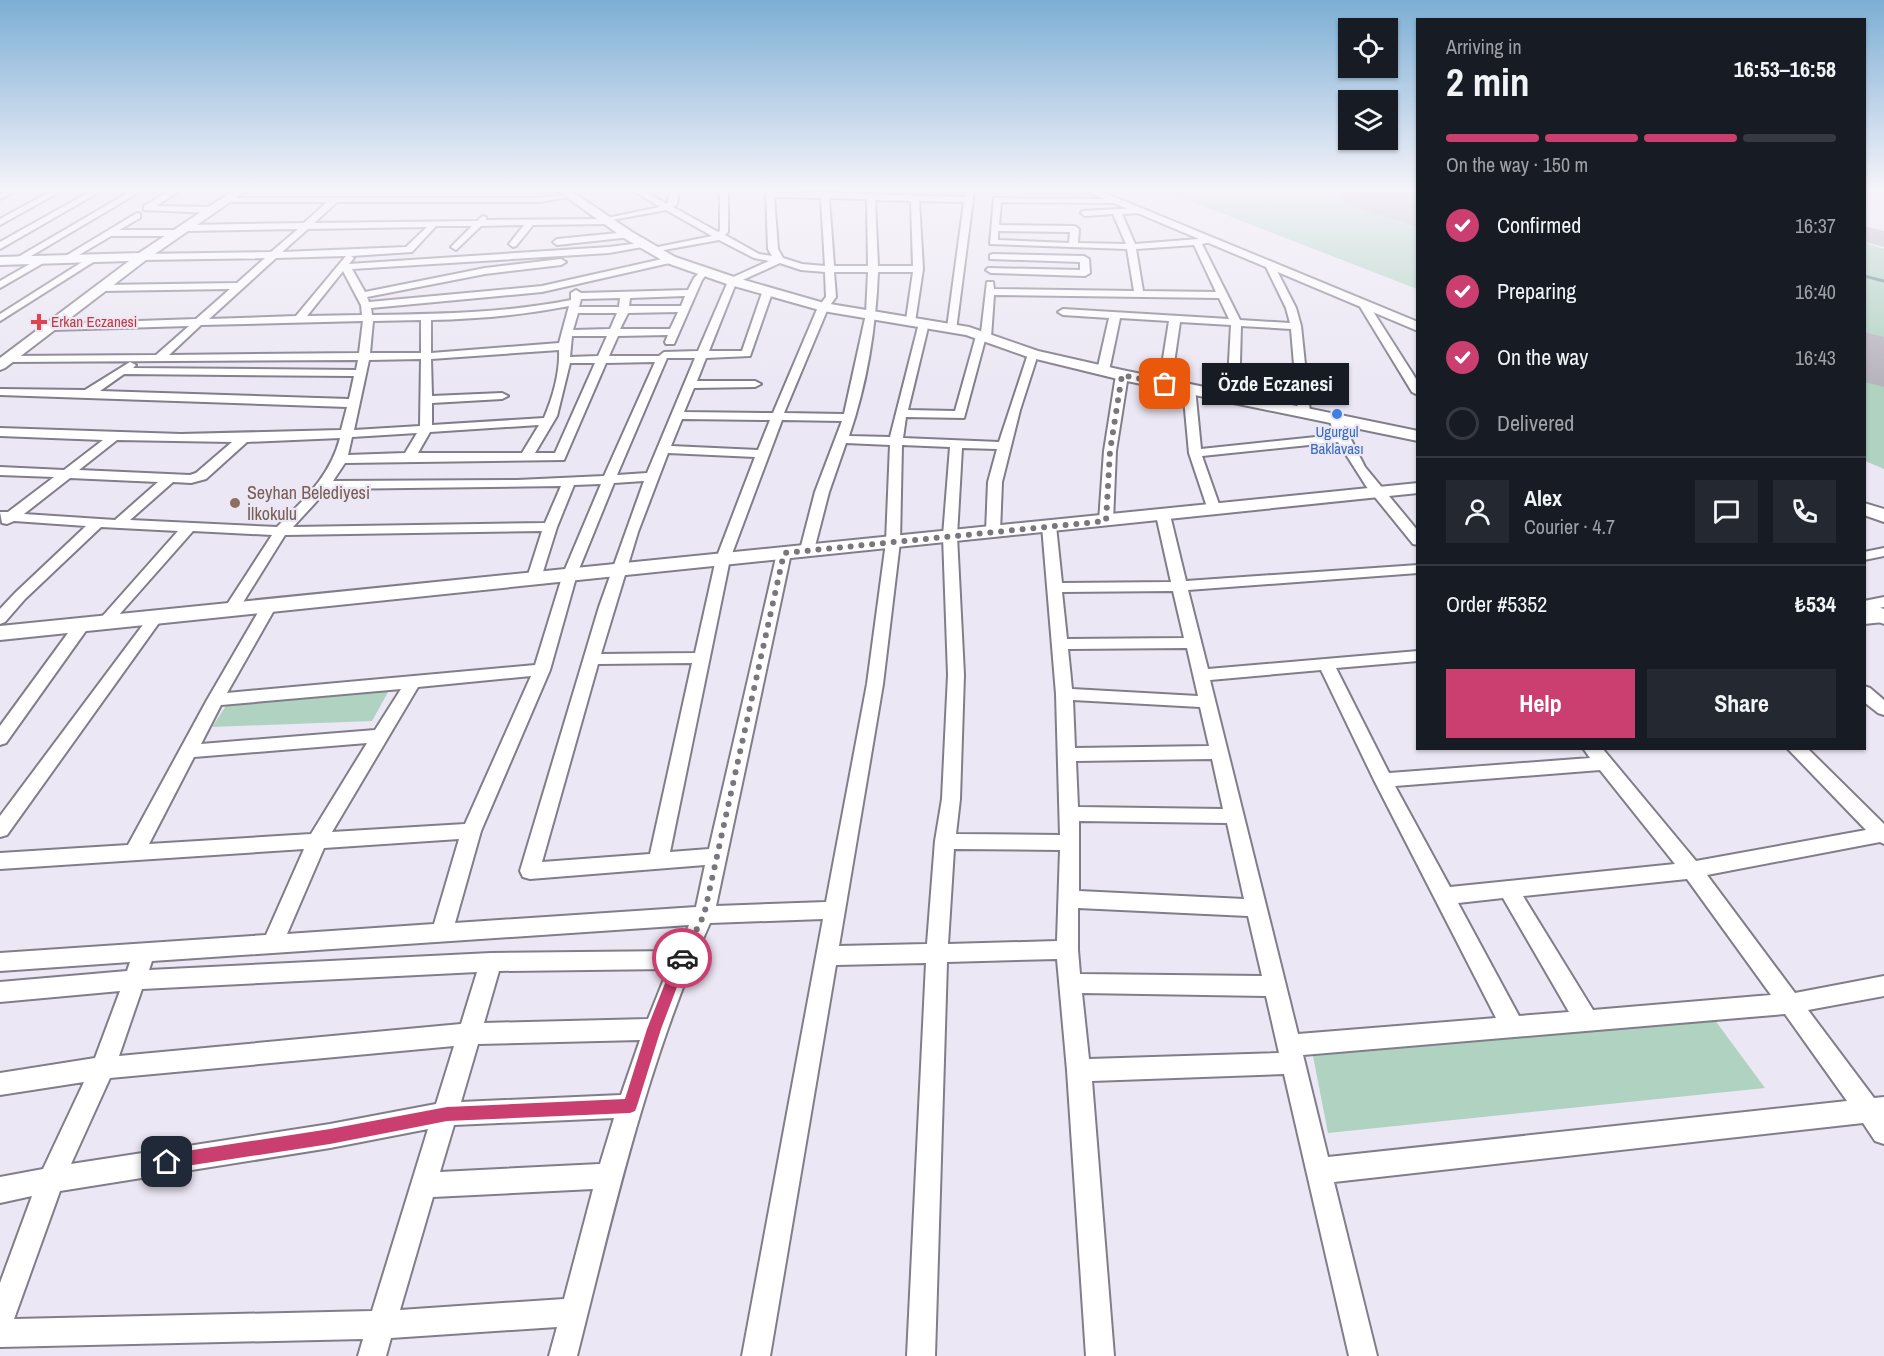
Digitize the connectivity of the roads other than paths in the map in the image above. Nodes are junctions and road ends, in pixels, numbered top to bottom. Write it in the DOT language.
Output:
graph roads {
  1 [pos="28,254"];
  2 [pos="74,254"];
  3 [pos="146,254"];
  4 [pos="301,254"];
  5 [pos="351,254"];
  6 [pos="522,254"];
  7 [pos="593,254"];
  8 [pos="662,254"];
  9 [pos="754,254"];
  10 [pos="776,254"];
  11 [pos="828,254"];
  12 [pos="873,254"];
  13 [pos="917,254"];
  14 [pos="961,254"];
  15 [pos="1133,254"];
  16 [pos="1208,254"];
  17 [pos="1238,254"];
  18 [pos="272,255"];
  19 [pos="142,257"];
  20 [pos="993,257"];
  21 [pos="93,259"];
  22 [pos="18,260"];
  23 [pos="42,260"];
  24 [pos="64,260"];
  25 [pos="671,260"];
  26 [pos="779,260"];
  27 [pos="0,261"];
  28 [pos="403,261"];
  29 [pos="344,267"];
  30 [pos="1271,267"];
  31 [pos="829,269"];
  32 [pos="873,269"];
  33 [pos="918,269"];
  34 [pos="991,270"];
  35 [pos="703,272"];
  36 [pos="732,281"];
  37 [pos="571,284"];
  38 [pos="0,285"];
  39 [pos="240,286"];
  40 [pos="413,286"];
  41 [pos="101,288"];
  42 [pos="768,291"];
  43 [pos="990,292"];
  44 [pos="626,293"];
  45 [pos="692,293"];
  46 [pos="1139,294"];
  47 [pos="1224,295"];
  48 [pos="363,301"];
  49 [pos="575,303"];
  50 [pos="1364,305"];
  51 [pos="823,307"];
  52 [pos="624,309"];
  53 [pos="684,309"];
  54 [pos="1063,312"];
  55 [pos="871,314"];
  56 [pos="1115,316"];
  57 [pos="0,318"];
  58 [pos="426,318"];
  59 [pos="299,319"];
  60 [pos="368,319"];
  61 [pos="1175,319"];
  62 [pos="1236,321"];
  63 [pos="201,322"];
  64 [pos="917,322"];
  65 [pos="1296,326"];
  66 [pos="1416,326"];
  67 [pos="52,327"];
  68 [pos="952,328"];
  69 [pos="614,332"];
  70 [pos="674,332"];
  71 [pos="567,333"];
  72 [pos="983,336"];
  73 [pos="564,346"];
  74 [pos="1033,354"];
  75 [pos="703,355"];
  76 [pos="426,356"];
  77 [pos="160,357"];
  78 [pos="663,357"];
  79 [pos="1396,357"];
  80 [pos="140,358"];
  81 [pos="364,358"];
  82 [pos="565,360"];
  83 [pos="602,360"];
  84 [pos="4,362"];
  85 [pos="1416,365"];
  86 [pos="122,371"];
  87 [pos="1104,371"];
  88 [pos="359,373"];
  89 [pos="1122,375"];
  90 [pos="756,384"];
  91 [pos="1165,384"];
  92 [pos="688,385"];
  93 [pos="1189,388"];
  94 [pos="1416,389"];
  95 [pos="0,392"];
  96 [pos="86,395"];
  97 [pos="502,396"];
  98 [pos="1233,398"];
  99 [pos="428,400"];
  100 [pos="353,403"];
  101 [pos="1304,412"];
  102 [pos="901,413"];
  103 [pos="676,415"];
  104 [pos="777,417"];
  105 [pos="849,418"];
  106 [pos="1335,418"];
  107 [pos="548,421"];
  108 [pos="426,428"];
  109 [pos="0,432"];
  110 [pos="347,434"];
  111 [pos="1416,436"];
  112 [pos="113,438"];
  113 [pos="244,438"];
  114 [pos="1341,438"];
  115 [pos="841,439"];
  116 [pos="896,441"];
  117 [pos="956,444"];
  118 [pos="1004,446"];
  119 [pos="663,449"];
  120 [pos="1195,453"];
  121 [pos="763,454"];
  122 [pos="409,456"];
  123 [pos="526,457"];
  124 [pos="341,459"];
  125 [pos="0,471"];
  126 [pos="67,474"];
  127 [pos="652,477"];
  128 [pos="169,479"];
  129 [pos="609,479"];
  130 [pos="569,482"];
  131 [pos="324,485"];
  132 [pos="1416,489"];
  133 [pos="1379,493"];
  134 [pos="1866,509"];
  135 [pos="1214,510"];
  136 [pos="1163,515"];
  137 [pos="1884,516"];
  138 [pos="4,519"];
  139 [pos="1106,521"];
  140 [pos="98,523"];
  141 [pos="119,523"];
  142 [pos="1049,526"];
  143 [pos="550,527"];
  144 [pos="188,528"];
  145 [pos="281,531"];
  146 [pos="993,532"];
  147 [pos="950,536"];
  148 [pos="1416,539"];
  149 [pos="893,542"];
  150 [pos="807,550"];
  151 [pos="1884,552"];
  152 [pos="784,553"];
  153 [pos="1866,556"];
  154 [pos="723,559"];
  155 [pos="619,569"];
  156 [pos="1416,569"];
  157 [pos="570,574"];
  158 [pos="534,578"];
  159 [pos="1180,586"];
  160 [pos="1054,588"];
  161 [pos="0,596"];
  162 [pos="20,596"];
  163 [pos="1884,603"];
  164 [pos="269,605"];
  165 [pos="1866,607"];
  166 [pos="1866,608"];
  167 [pos="232,609"];
  168 [pos="156,617"];
  169 [pos="1884,617"];
  170 [pos="0,619"];
  171 [pos="1866,619"];
  172 [pos="105,622"];
  173 [pos="82,625"];
  174 [pos="0,633"];
  175 [pos="1194,643"];
  176 [pos="1059,644"];
  177 [pos="1416,656"];
  178 [pos="701,658"];
  179 [pos="592,659"];
  180 [pos="1326,664"];
  181 [pos="542,670"];
  182 [pos="1201,675"];
  183 [pos="413,682"];
  184 [pos="1064,694"];
  185 [pos="1866,694"];
  186 [pos="215,700"];
  187 [pos="1208,702"];
  188 [pos="1884,709"];
  189 [pos="8,717"];
  190 [pos="379,736"];
  191 [pos="0,739"];
  192 [pos="1798,750"];
  193 [pos="188,751"];
  194 [pos="1220,752"];
  195 [pos="1066,755"];
  196 [pos="1598,756"];
  197 [pos="1383,780"];
  198 [pos="1069,814"];
  199 [pos="1235,816"];
  200 [pos="0,830"];
  201 [pos="471,831"];
  202 [pos="1883,835"];
  203 [pos="317,841"];
  204 [pos="945,841"];
  205 [pos="1070,843"];
  206 [pos="134,853"];
  207 [pos="717,856"];
  208 [pos="0,861"];
  209 [pos="658,861"];
  210 [pos="1692,870"];
  211 [pos="1509,890"];
  212 [pos="1444,896"];
  213 [pos="1068,899"];
  214 [pos="1257,908"];
  215 [pos="835,910"];
  216 [pos="704,915"];
  217 [pos="442,932"];
  218 [pos="273,943"];
  219 [pos="1066,950"];
  220 [pos="145,952"];
  221 [pos="937,954"];
  222 [pos="827,956"];
  223 [pos="681,960"];
  224 [pos="0,962"];
  225 [pos="491,962"];
  226 [pos="136,980"];
  227 [pos="1070,983"];
  228 [pos="1275,986"];
  229 [pos="1884,986"];
  230 [pos="0,992"];
  231 [pos="1789,1004"];
  232 [pos="1587,1021"];
  233 [pos="1513,1027"];
  234 [pos="654,1029"];
  235 [pos="468,1034"];
  236 [pos="1292,1054"];
  237 [pos="103,1068"];
  238 [pos="1079,1070"];
  239 [pos="0,1084"];
  240 [pos="630,1106"];
  241 [pos="1875,1110"];
  242 [pos="447,1114"];
  243 [pos="1884,1132"];
  244 [pos="1319,1171"];
  245 [pos="608,1176"];
  246 [pos="51,1180"];
  247 [pos="425,1185"];
  248 [pos="0,1190"];
  249 [pos="575,1312"];
  250 [pos="0,1320"];
  251 [pos="383,1325"];
  252 [pos="0,1333"];
  253 [pos="372,1356"];
  254 [pos="563,1356"];
  255 [pos="756,1356"];
  256 [pos="921,1356"];
  257 [pos="1100,1356"];
  258 [pos="1363,1356"];
  1 -- 22 [label="street"];
  2 -- 24 [label="street"];
  3 -- 19 [label="main road"];
  4 -- 18 [label="street"];
  5 -- 29 [label="street"];
  6 -- 28 [label="street"];
  7 -- 40 [label="street"];
  8 -- 25 [label="main road"];
  9 -- 26 [label="street"];
  10 -- 26 [label="street"];
  11 -- 31 [label="street"];
  12 -- 32 [label="street"];
  13 -- 33 [label="street"];
  14 -- 68 [label="street"];
  15 -- 46 [label="street"];
  16 -- 47 [label="street"];
  17 -- 30 [label="main road"];
  18 -- 19 [label="street"];
  18 -- 39 [label="street"];
  19 -- 21 [label="main road"];
  19 -- 41 [label="main road"];
  20 -- 34 [label="street"];
  20 -- 34 [label="street"];
  21 -- 24 [label="main road"];
  21 -- 57 [label="street"];
  22 -- 23 [label="main road"];
  22 -- 27 [label="main road"];
  23 -- 24 [label="main road"];
  23 -- 38 [label="street"];
  25 -- 35 [label="main road"];
  25 -- 37 [label="street"];
  26 -- 31 [label="street"];
  26 -- 36 [label="street"];
  28 -- 29 [label="street"];
  28 -- 40 [label="street"];
  29 -- 48 [label="street"];
  29 -- 59 [label="street"];
  30 -- 50 [label="main road"];
  30 -- 65 [label="street"];
  31 -- 32 [label="street"];
  31 -- 51 [label="street"];
  32 -- 33 [label="street"];
  32 -- 55 [label="street"];
  33 -- 64 [label="street"];
  34 -- 43 [label="street"];
  35 -- 36 [label="main road"];
  35 -- 45 [label="street"];
  36 -- 42 [label="main road"];
  36 -- 75 [label="street"];
  37 -- 48 [label="street"];
  37 -- 49 [label="street"];
  39 -- 41 [label="street"];
  39 -- 63 [label="street"];
  40 -- 48 [label="street"];
  41 -- 67 [label="main road"];
  42 -- 51 [label="main road"];
  42 -- 75 [label="street"];
  43 -- 46 [label="street"];
  43 -- 72 [label="street"];
  44 -- 45 [label="street"];
  44 -- 49 [label="street"];
  44 -- 52 [label="street"];
  45 -- 53 [label="street"];
  46 -- 47 [label="street"];
  47 -- 62 [label="street"];
  48 -- 60 [label="street"];
  49 -- 52 [label="street"];
  49 -- 58 [label="street"];
  49 -- 71 [label="street"];
  50 -- 66 [label="main road"];
  50 -- 79 [label="street"];
  51 -- 55 [label="main road"];
  51 -- 104 [label="street"];
  52 -- 53 [label="street"];
  52 -- 69 [label="street"];
  53 -- 70 [label="street"];
  54 -- 56 [label="street"];
  55 -- 64 [label="main road"];
  55 -- 105 [label="street"];
  56 -- 61 [label="street"];
  56 -- 87 [label="street"];
  58 -- 60 [label="street"];
  58 -- 76 [label="street"];
  59 -- 60 [label="street"];
  59 -- 63 [label="street"];
  60 -- 81 [label="street"];
  61 -- 62 [label="street"];
  61 -- 91 [label="street"];
  62 -- 65 [label="street"];
  62 -- 98 [label="street"];
  63 -- 67 [label="street"];
  63 -- 77 [label="street"];
  64 -- 68 [label="main road"];
  64 -- 102 [label="street"];
  65 -- 101 [label="street"];
  67 -- 84 [label="main road"];
  68 -- 72 [label="main road"];
  69 -- 70 [label="street"];
  69 -- 71 [label="street"];
  69 -- 83 [label="street"];
  70 -- 78 [label="street"];
  71 -- 73 [label="street"];
  72 -- 74 [label="main road"];
  72 -- 102 [label="street"];
  73 -- 76 [label="street"];
  73 -- 82 [label="street"];
  74 -- 87 [label="main road"];
  74 -- 118 [label="street"];
  75 -- 78 [label="street"];
  75 -- 92 [label="street"];
  76 -- 81 [label="street"];
  76 -- 99 [label="street"];
  77 -- 80 [label="street"];
  77 -- 81 [label="street"];
  78 -- 83 [label="street"];
  78 -- 129 [label="street"];
  79 -- 85 [label="street"];
  79 -- 94 [label="street"];
  80 -- 84 [label="street"];
  80 -- 86 [label="street"];
  81 -- 88 [label="street"];
  82 -- 83 [label="street"];
  82 -- 107 [label="street"];
  83 -- 123 [label="street"];
  86 -- 88 [label="street"];
  86 -- 96 [label="street"];
  87 -- 89 [label="main road"];
  88 -- 100 [label="street"];
  89 -- 91 [label="main road"];
  89 -- 139 [label="street"];
  90 -- 92 [label="street"];
  91 -- 93 [label="main road"];
  92 -- 103 [label="street"];
  93 -- 98 [label="main road"];
  93 -- 120 [label="street"];
  95 -- 96 [label="street"];
  96 -- 100 [label="street"];
  97 -- 99 [label="street"];
  98 -- 101 [label="main road"];
  99 -- 108 [label="street"];
  100 -- 110 [label="street"];
  101 -- 106 [label="main road"];
  102 -- 116 [label="street"];
  103 -- 104 [label="street"];
  103 -- 119 [label="street"];
  104 -- 105 [label="street"];
  104 -- 121 [label="street"];
  105 -- 115 [label="street"];
  106 -- 111 [label="main road"];
  106 -- 114 [label="street"];
  107 -- 108 [label="street"];
  107 -- 123 [label="street"];
  108 -- 110 [label="street"];
  108 -- 122 [label="street"];
  109 -- 112 [label="street"];
  110 -- 113 [label="street"];
  110 -- 124 [label="street"];
  112 -- 113 [label="street"];
  112 -- 126 [label="street"];
  113 -- 128 [label="street"];
  114 -- 120 [label="street"];
  114 -- 133 [label="street"];
  115 -- 116 [label="street"];
  115 -- 150 [label="street"];
  116 -- 117 [label="street"];
  116 -- 149 [label="street"];
  117 -- 118 [label="street"];
  117 -- 147 [label="street"];
  118 -- 146 [label="street"];
  119 -- 121 [label="street"];
  119 -- 127 [label="street"];
  120 -- 135 [label="street"];
  121 -- 154 [label="street"];
  122 -- 123 [label="street"];
  122 -- 124 [label="street"];
  124 -- 131 [label="street"];
  125 -- 126 [label="street"];
  126 -- 128 [label="street"];
  126 -- 138 [label="street"];
  127 -- 129 [label="street"];
  127 -- 155 [label="street"];
  128 -- 141 [label="street"];
  129 -- 130 [label="street"];
  129 -- 157 [label="street"];
  130 -- 131 [label="street"];
  130 -- 143 [label="street"];
  131 -- 145 [label="street"];
  132 -- 133 [label="main road"];
  133 -- 135 [label="main road"];
  133 -- 148 [label="street"];
  134 -- 137 [label="main road"];
  135 -- 136 [label="main road"];
  136 -- 139 [label="main road"];
  136 -- 159 [label="street"];
  138 -- 140 [label="street"];
  139 -- 142 [label="main road"];
  140 -- 141 [label="street"];
  140 -- 162 [label="street"];
  141 -- 144 [label="street"];
  142 -- 146 [label="main road"];
  142 -- 160 [label="street"];
  143 -- 145 [label="street"];
  143 -- 158 [label="street"];
  144 -- 145 [label="street"];
  144 -- 172 [label="street"];
  145 -- 167 [label="street"];
  146 -- 147 [label="main road"];
  147 -- 149 [label="main road"];
  147 -- 204 [label="street"];
  149 -- 150 [label="main road"];
  149 -- 215 [label="street"];
  150 -- 152 [label="main road"];
  151 -- 153 [label="street"];
  152 -- 154 [label="main road"];
  152 -- 207 [label="street"];
  154 -- 155 [label="main road"];
  154 -- 178 [label="street"];
  155 -- 157 [label="main road"];
  155 -- 179 [label="street"];
  156 -- 159 [label="street"];
  157 -- 158 [label="main road"];
  157 -- 181 [label="street"];
  158 -- 164 [label="main road"];
  159 -- 160 [label="street"];
  159 -- 175 [label="street"];
  160 -- 176 [label="street"];
  161 -- 162 [label="street"];
  162 -- 170 [label="street"];
  163 -- 165 [label="street"];
  164 -- 167 [label="main road"];
  164 -- 186 [label="street"];
  166 -- 169 [label="main road"];
  167 -- 168 [label="main road"];
  168 -- 172 [label="main road"];
  168 -- 200 [label="street"];
  169 -- 171 [label="street"];
  172 -- 173 [label="main road"];
  173 -- 174 [label="main road"];
  173 -- 189 [label="street"];
  175 -- 176 [label="street"];
  175 -- 182 [label="street"];
  176 -- 184 [label="street"];
  177 -- 180 [label="street"];
  178 -- 179 [label="street"];
  178 -- 209 [label="street"];
  179 -- 209 [label="street"];
  180 -- 182 [label="street"];
  180 -- 197 [label="street"];
  181 -- 183 [label="street"];
  181 -- 201 [label="street"];
  182 -- 187 [label="street"];
  183 -- 186 [label="street"];
  183 -- 190 [label="street"];
  184 -- 187 [label="street"];
  184 -- 195 [label="street"];
  185 -- 188 [label="street"];
  186 -- 193 [label="street"];
  187 -- 194 [label="street"];
  189 -- 191 [label="street"];
  190 -- 193 [label="street"];
  190 -- 203 [label="street"];
  192 -- 202 [label="street"];
  193 -- 206 [label="street"];
  194 -- 195 [label="street"];
  194 -- 199 [label="street"];
  195 -- 198 [label="street"];
  196 -- 197 [label="street"];
  196 -- 210 [label="street"];
  197 -- 212 [label="street"];
  198 -- 199 [label="street"];
  198 -- 205 [label="street"];
  199 -- 214 [label="street"];
  201 -- 203 [label="street"];
  201 -- 217 [label="street"];
  202 -- 210 [label="street"];
  203 -- 206 [label="street"];
  203 -- 218 [label="street"];
  204 -- 205 [label="street"];
  204 -- 221 [label="street"];
  205 -- 213 [label="street"];
  206 -- 208 [label="street"];
  207 -- 209 [label="street"];
  207 -- 216 [label="street"];
  210 -- 211 [label="street"];
  210 -- 231 [label="street"];
  211 -- 212 [label="street"];
  211 -- 232 [label="street"];
  212 -- 233 [label="street"];
  213 -- 214 [label="street"];
  213 -- 219 [label="street"];
  214 -- 228 [label="street"];
  215 -- 216 [label="street"];
  215 -- 222 [label="street"];
  216 -- 217 [label="street"];
  216 -- 223 [label="street"];
  217 -- 218 [label="street"];
  218 -- 220 [label="street"];
  219 -- 221 [label="street"];
  219 -- 227 [label="street"];
  220 -- 224 [label="street"];
  220 -- 226 [label="street"];
  221 -- 222 [label="street"];
  221 -- 256 [label="street"];
  222 -- 255 [label="street"];
  223 -- 225 [label="street"];
  223 -- 234 [label="street"];
  225 -- 226 [label="street"];
  225 -- 235 [label="street"];
  226 -- 230 [label="street"];
  226 -- 237 [label="street"];
  227 -- 228 [label="street"];
  227 -- 238 [label="street"];
  228 -- 236 [label="street"];
  229 -- 231 [label="street"];
  231 -- 232 [label="street"];
  231 -- 241 [label="street"];
  232 -- 233 [label="street"];
  233 -- 236 [label="street"];
  234 -- 235 [label="street"];
  234 -- 240 [label="street"];
  235 -- 237 [label="street"];
  235 -- 242 [label="street"];
  236 -- 238 [label="street"];
  236 -- 244 [label="street"];
  237 -- 239 [label="street"];
  237 -- 246 [label="street"];
  238 -- 257 [label="street"];
  240 -- 242 [label="street"];
  240 -- 245 [label="street"];
  241 -- 243 [label="street"];
  241 -- 244 [label="street"];
  242 -- 246 [label="street"];
  242 -- 247 [label="street"];
  244 -- 258 [label="street"];
  245 -- 247 [label="street"];
  245 -- 249 [label="street"];
  246 -- 248 [label="street"];
  246 -- 250 [label="street"];
  247 -- 251 [label="street"];
  249 -- 251 [label="street"];
  249 -- 254 [label="street"];
  251 -- 252 [label="street"];
  251 -- 253 [label="street"];
}
